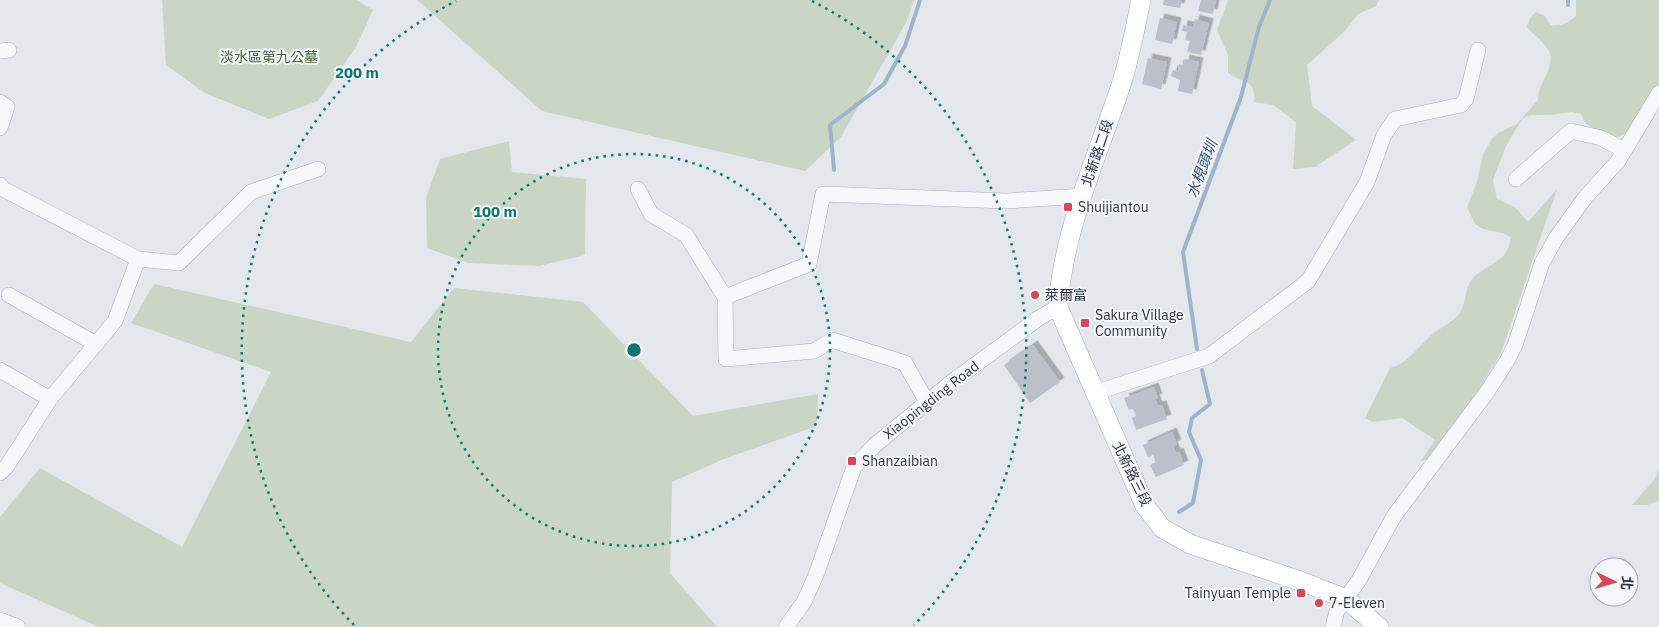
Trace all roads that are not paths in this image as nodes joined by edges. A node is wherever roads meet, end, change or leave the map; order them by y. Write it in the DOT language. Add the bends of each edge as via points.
graph roads {
  1 [pos="1141,0"];
  2 [pos="1478,50"];
  3 [pos="1659,93"];
  4 [pos="0,102"];
  5 [pos="0,128"];
  6 [pos="1624,150"];
  7 [pos="318,169"];
  8 [pos="1516,179"];
  9 [pos="1,189"];
  10 [pos="638,189"];
  11 [pos="1083,196"];
  12 [pos="138,259"];
  13 [pos="9,295"];
  14 [pos="725,297"];
  15 [pos="1058,307"];
  16 [pos="96,344"];
  17 [pos="0,370"];
  18 [pos="1094,393"];
  19 [pos="50,399"];
  20 [pos="927,402"];
  21 [pos="6,453"];
  22 [pos="0,473"];
  23 [pos="1346,599"];
  24 [pos="0,620"];
  25 [pos="18,627"];
  26 [pos="786,627"];
  27 [pos="1333,627"];
  28 [pos="1379,627"];
  1 -- 11 [label="main road, 北新路二段" via="1122,83"];
  2 -- 18 [label="street" via="1466,99 1461,105 1395,119 1384,135 1367,182 1308,281 1209,356"];
  3 -- 6 [label="street"];
  4 -- 5 [label="street" via="7,107"];
  6 -- 8 [label="street" via="1601,138 1571,131"];
  6 -- 23 [label="street" via="1556,238 1542,263 1507,361 1394,516"];
  7 -- 12 [label="street" via="251,192 179,263"];
  9 -- 12 [label="street"];
  10 -- 14 [label="street" via="651,214 686,235"];
  11 -- 14 [label="street" via="1006,201 823,194 809,264"];
  11 -- 15 [label="main road, 北新路二段" via="1060,272"];
  12 -- 16 [label="street" via="115,321"];
  13 -- 16 [label="street"];
  14 -- 20 [label="street" via="726,359 814,351 832,340 905,363"];
  15 -- 18 [label="main road, 北新路三段"];
  15 -- 20 [label="street, Xiaopingding Road" via="1038,318"];
  16 -- 19 [label="street"];
  17 -- 19 [label="street"];
  18 -- 23 [label="main road, 北新路三段" via="1145,506 1162,528 1190,544"];
  19 -- 21 [label="street"];
  20 -- 26 [label="street, Xiaopingding Road" via="854,467 816,575 804,602"];
  21 -- 22 [label="street"];
  23 -- 27 [label="street" via="1337,611"];
  23 -- 28 [label="main road, 北新路三段"];
  24 -- 25 [label="street"];
}
